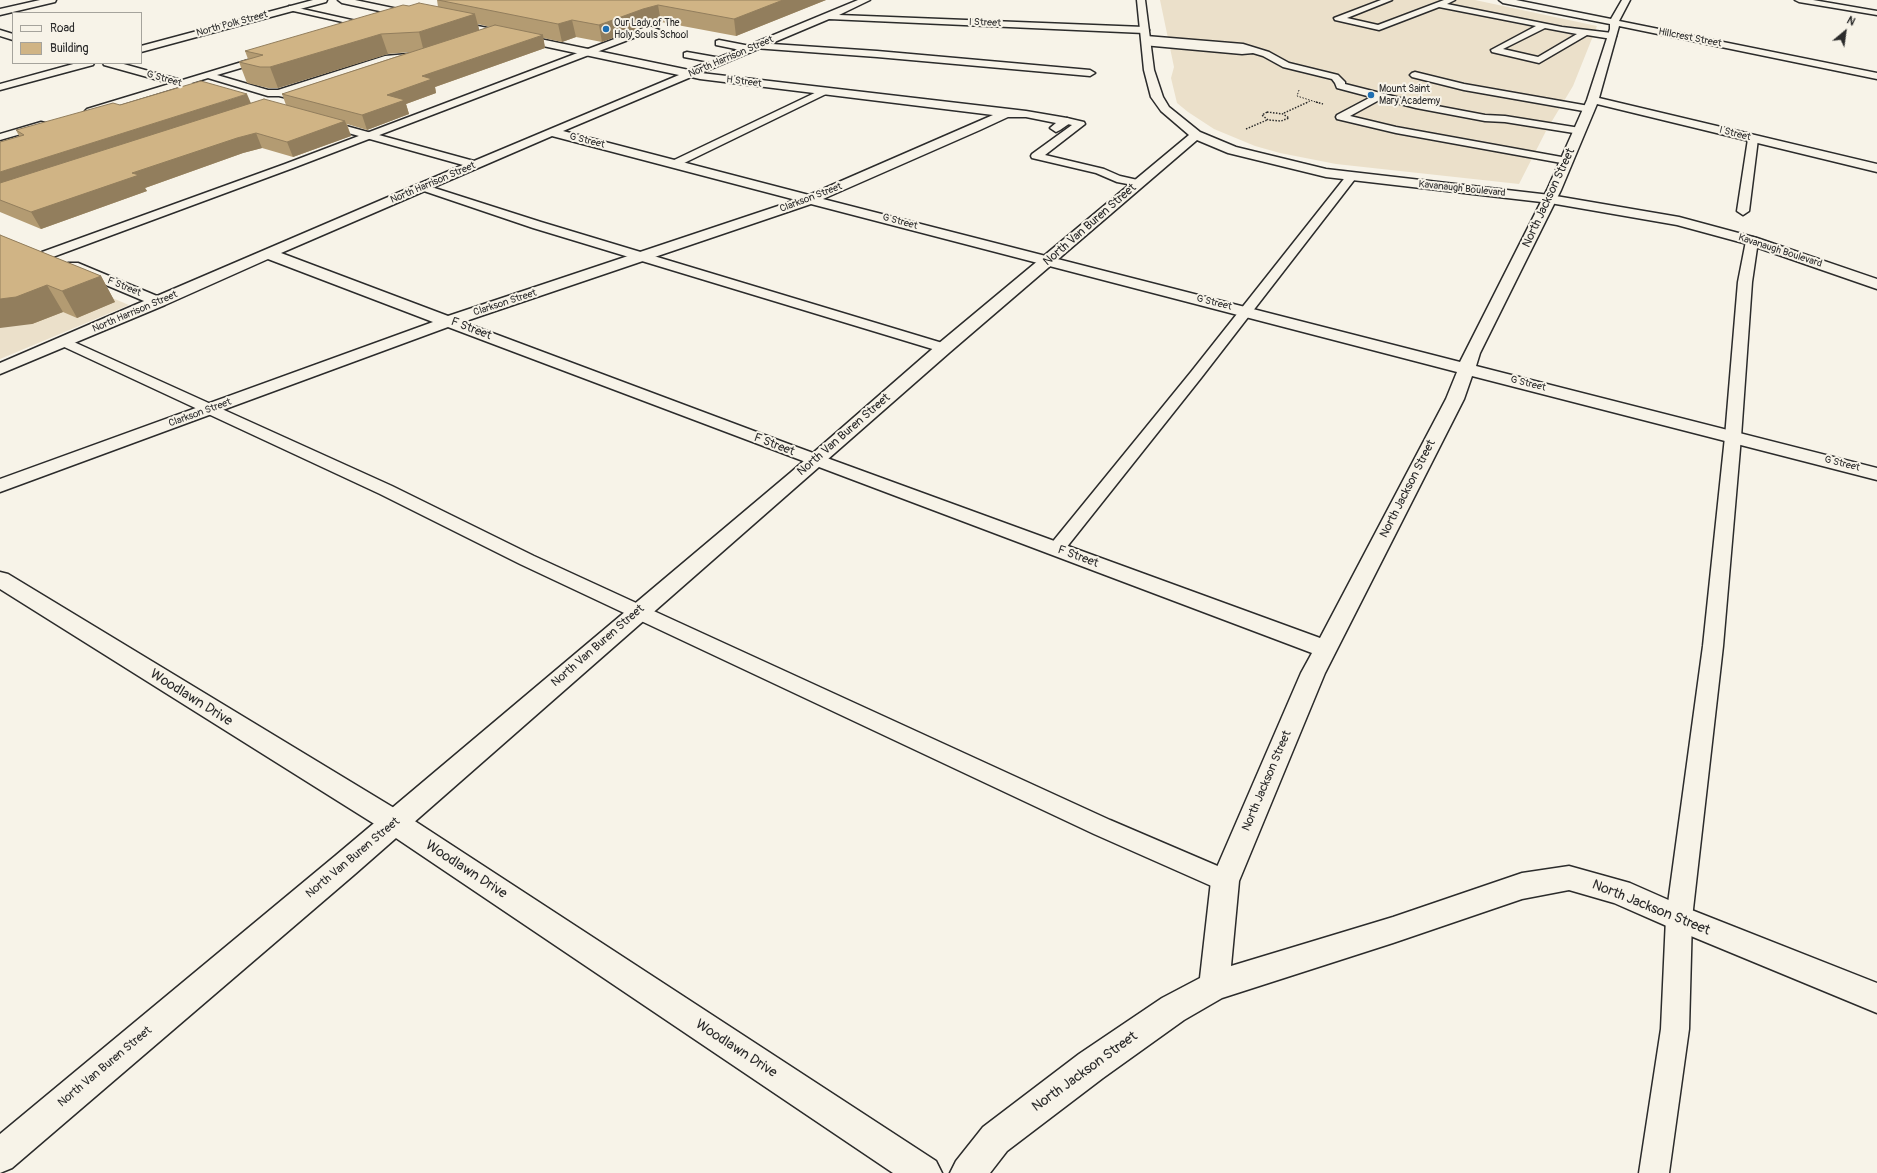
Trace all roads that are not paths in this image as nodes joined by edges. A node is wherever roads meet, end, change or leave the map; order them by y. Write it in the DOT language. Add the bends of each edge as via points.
graph roads {
  1 [pos="52,0"];
  2 [pos="323,0"];
  3 [pos="342,0"];
  4 [pos="866,0"];
  5 [pos="1141,0"];
  6 [pos="1385,0"];
  7 [pos="1451,0"];
  8 [pos="1503,0"];
  9 [pos="1626,0"];
  10 [pos="1799,0"];
  11 [pos="1439,4"];
  12 [pos="292,8"];
  13 [pos="0,12"];
  14 [pos="1877,13"];
  15 [pos="413,15"];
  16 [pos="825,17"];
  17 [pos="393,21"];
  18 [pos="1614,22"];
  19 [pos="1545,25"];
  20 [pos="660,32"];
  21 [pos="1586,32"];
  22 [pos="0,33"];
  23 [pos="351,33"];
  24 [pos="497,33"];
  25 [pos="1612,36"];
  26 [pos="12,37"];
  27 [pos="1145,37"];
  28 [pos="477,40"];
  29 [pos="719,43"];
  30 [pos="753,47"];
  31 [pos="142,49"];
  32 [pos="588,53"];
  33 [pos="430,55"];
  34 [pos="687,55"];
  35 [pos="275,56"];
  36 [pos="721,61"];
  37 [pos="85,64"];
  38 [pos="112,64"];
  39 [pos="1090,73"];
  40 [pos="691,74"];
  41 [pos="1415,75"];
  42 [pos="206,76"];
  43 [pos="1877,76"];
  44 [pos="180,83"];
  45 [pos="0,87"];
  46 [pos="823,92"];
  47 [pos="279,93"];
  48 [pos="224,95"];
  49 [pos="1379,96"];
  50 [pos="299,98"];
  51 [pos="1591,104"];
  52 [pos="275,106"];
  53 [pos="1006,113"];
  54 [pos="80,114"];
  55 [pos="311,119"];
  56 [pos="1067,121"];
  57 [pos="51,122"];
  58 [pos="1056,128"];
  59 [pos="1580,131"];
  60 [pos="551,132"];
  61 [pos="368,135"];
  62 [pos="1196,136"];
  63 [pos="0,137"];
  64 [pos="1753,139"];
  65 [pos="1567,161"];
  66 [pos="674,164"];
  67 [pos="475,165"];
  68 [pos="1877,168"];
  69 [pos="1351,177"];
  70 [pos="1138,183"];
  71 [pos="422,187"];
  72 [pos="812,199"];
  73 [pos="1550,199"];
  74 [pos="1743,211"];
  75 [pos="1752,241"];
  76 [pos="39,252"];
  77 [pos="269,254"];
  78 [pos="643,257"];
  79 [pos="1048,261"];
  80 [pos="1877,284"];
  81 [pos="159,302"];
  82 [pos="1244,311"];
  83 [pos="450,321"];
  84 [pos="65,342"];
  85 [pos="944,348"];
  86 [pos="1465,368"];
  87 [pos="0,369"];
  88 [pos="209,409"];
  89 [pos="1733,436"];
  90 [pos="816,460"];
  91 [pos="1877,474"];
  92 [pos="0,486"];
  93 [pos="1056,549"];
  94 [pos="0,579"];
  95 [pos="638,612"];
  96 [pos="1325,649"];
  97 [pos="394,822"];
  98 [pos="1225,881"];
  99 [pos="1679,918"];
  100 [pos="1214,986"];
  101 [pos="1877,998"];
  102 [pos="0,1156"];
  103 [pos="924,1173"];
  104 [pos="968,1173"];
  105 [pos="1654,1173"];
  1 -- 13 [label="street"];
  2 -- 12 [label="street, North Polk Street"];
  3 -- 15 [label="street, H Street"];
  4 -- 16 [label="street, North Harrison Street"];
  5 -- 27 [label="street, Kavanaugh Boulevard"];
  6 -- 11 [label="lane" via="1338,18 1379,28"];
  7 -- 11 [label="lane"];
  8 -- 18 [label="street, Hillcrest Street"];
  9 -- 18 [label="street, North Jackson Street"];
  10 -- 14 [label="lane"];
  11 -- 19 [label="lane"];
  12 -- 23 [label="lane" via="377,26"];
  12 -- 31 [label="street, North Polk Street"];
  15 -- 17 [label="lane"];
  15 -- 24 [label="street, H Street"];
  16 -- 27 [label="street, I Street"];
  16 -- 30 [label="street, North Harrison Street"];
  18 -- 25 [label="street, North Jackson Street"];
  18 -- 43 [label="street, Hillcrest Street"];
  19 -- 21 [label="lane"];
  19 -- 21 [label="lane" via="1496,50 1538,60"];
  20 -- 32 [label="lane" via="649,29"];
  21 -- 25 [label="lane"];
  22 -- 26 [label="street"];
  24 -- 28 [label="street"];
  24 -- 32 [label="street, H Street"];
  25 -- 51 [label="street, North Jackson Street"];
  27 -- 49 [label="lane" via="1242,51 1253,50 1286,65 1335,77 1340,86"];
  27 -- 62 [label="street, Kavanaugh Boulevard" via="1149,70 1157,97 1165,109"];
  29 -- 30 [label="lane"];
  30 -- 36 [label="street, North Harrison Street"];
  30 -- 39 [label="lane" via="877,54"];
  32 -- 40 [label="street, H Street"];
  32 -- 61 [label="lane"];
  33 -- 47 [label="lane" via="388,58"];
  33 -- 50 [label="street"];
  34 -- 36 [label="lane"];
  35 -- 42 [label="lane"];
  36 -- 40 [label="street, North Harrison Street"];
  37 -- 45 [label="street"];
  38 -- 44 [label="street, G Street"];
  40 -- 46 [label="street, H Street"];
  40 -- 60 [label="street, North Harrison Street"];
  41 -- 51 [label="lane" via="1464,87"];
  42 -- 44 [label="lane"];
  42 -- 47 [label="lane" via="268,93"];
  44 -- 48 [label="street, G Street"];
  44 -- 54 [label="lane"];
  46 -- 53 [label="street, H Street"];
  46 -- 66 [label="lane"];
  47 -- 50 [label="lane"];
  49 -- 59 [label="lane" via="1440,110"];
  49 -- 65 [label="lane" via="1341,117 1396,130"];
  50 -- 52 [label="street"];
  51 -- 59 [label="street, North Jackson Street"];
  51 -- 64 [label="street, I Street"];
  53 -- 56 [label="street, H Street"];
  53 -- 72 [label="street, Clarkson Street"];
  55 -- 61 [label="street"];
  56 -- 58 [label="street"];
  56 -- 70 [label="lane" via="1080,124 1036,156"];
  57 -- 63 [label="lane"];
  59 -- 65 [label="street, North Jackson Street"];
  60 -- 66 [label="street, G Street"];
  60 -- 67 [label="street, North Harrison Street"];
  61 -- 67 [label="street"];
  61 -- 76 [label="lane" via="288,166"];
  62 -- 69 [label="street, Kavanaugh Boulevard" via="1232,150"];
  62 -- 70 [label="street, North Van Buren Street"];
  64 -- 68 [label="street, I Street"];
  64 -- 74 [label="lane"];
  65 -- 73 [label="street, North Jackson Street"];
  66 -- 72 [label="street, G Street"];
  67 -- 71 [label="street, North Harrison Street"];
  69 -- 73 [label="street, Kavanaugh Boulevard"];
  69 -- 82 [label="lane"];
  70 -- 79 [label="street, North Van Buren Street"];
  71 -- 77 [label="street, North Harrison Street"];
  71 -- 78 [label="lane"];
  72 -- 78 [label="street, Clarkson Street"];
  72 -- 79 [label="street, G Street"];
  73 -- 75 [label="street, Kavanaugh Boulevard" via="1671,220"];
  73 -- 86 [label="street, North Jackson Street"];
  75 -- 80 [label="street, Kavanaugh Boulevard"];
  75 -- 89 [label="lane" via="1745,282"];
  76 -- 81 [label="street, F Street"];
  77 -- 81 [label="street, North Harrison Street"];
  77 -- 83 [label="street, F Street"];
  78 -- 83 [label="street, Clarkson Street"];
  78 -- 85 [label="lane"];
  79 -- 82 [label="street, G Street"];
  79 -- 85 [label="street, North Van Buren Street"];
  81 -- 84 [label="street, North Harrison Street"];
  82 -- 86 [label="street, G Street"];
  82 -- 93 [label="lane" via="1196,375"];
  83 -- 88 [label="street, Clarkson Street"];
  83 -- 90 [label="street, F Street"];
  84 -- 87 [label="street, North Harrison Street"];
  84 -- 88 [label="lane"];
  85 -- 90 [label="street, North Van Buren Street"];
  86 -- 89 [label="street, G Street"];
  86 -- 96 [label="street, North Jackson Street" via="1455,399"];
  88 -- 92 [label="street, Clarkson Street"];
  88 -- 95 [label="lane" via="386,490"];
  89 -- 91 [label="street, G Street"];
  89 -- 99 [label="lane" via="1713,646"];
  90 -- 93 [label="street, F Street"];
  90 -- 95 [label="street, North Van Buren Street"];
  93 -- 96 [label="street, F Street"];
  94 -- 97 [label="street, Woodlawn Drive"];
  95 -- 97 [label="street, North Van Buren Street"];
  95 -- 98 [label="lane" via="1102,827"];
  96 -- 98 [label="street, North Jackson Street" via="1312,673"];
  97 -- 102 [label="street, North Van Buren Street"];
  97 -- 103 [label="street, Woodlawn Drive"];
  98 -- 100 [label="street, North Jackson Street"];
  99 -- 100 [label="street, North Jackson Street" via="1620,892 1569,878 1522,886 1393,930"];
  99 -- 101 [label="street, North Jackson Street"];
  99 -- 105 [label="lane" via="1675,1030"];
  100 -- 104 [label="street, North Jackson Street" via="1173,1009 1061,1088 995,1139"];
}
